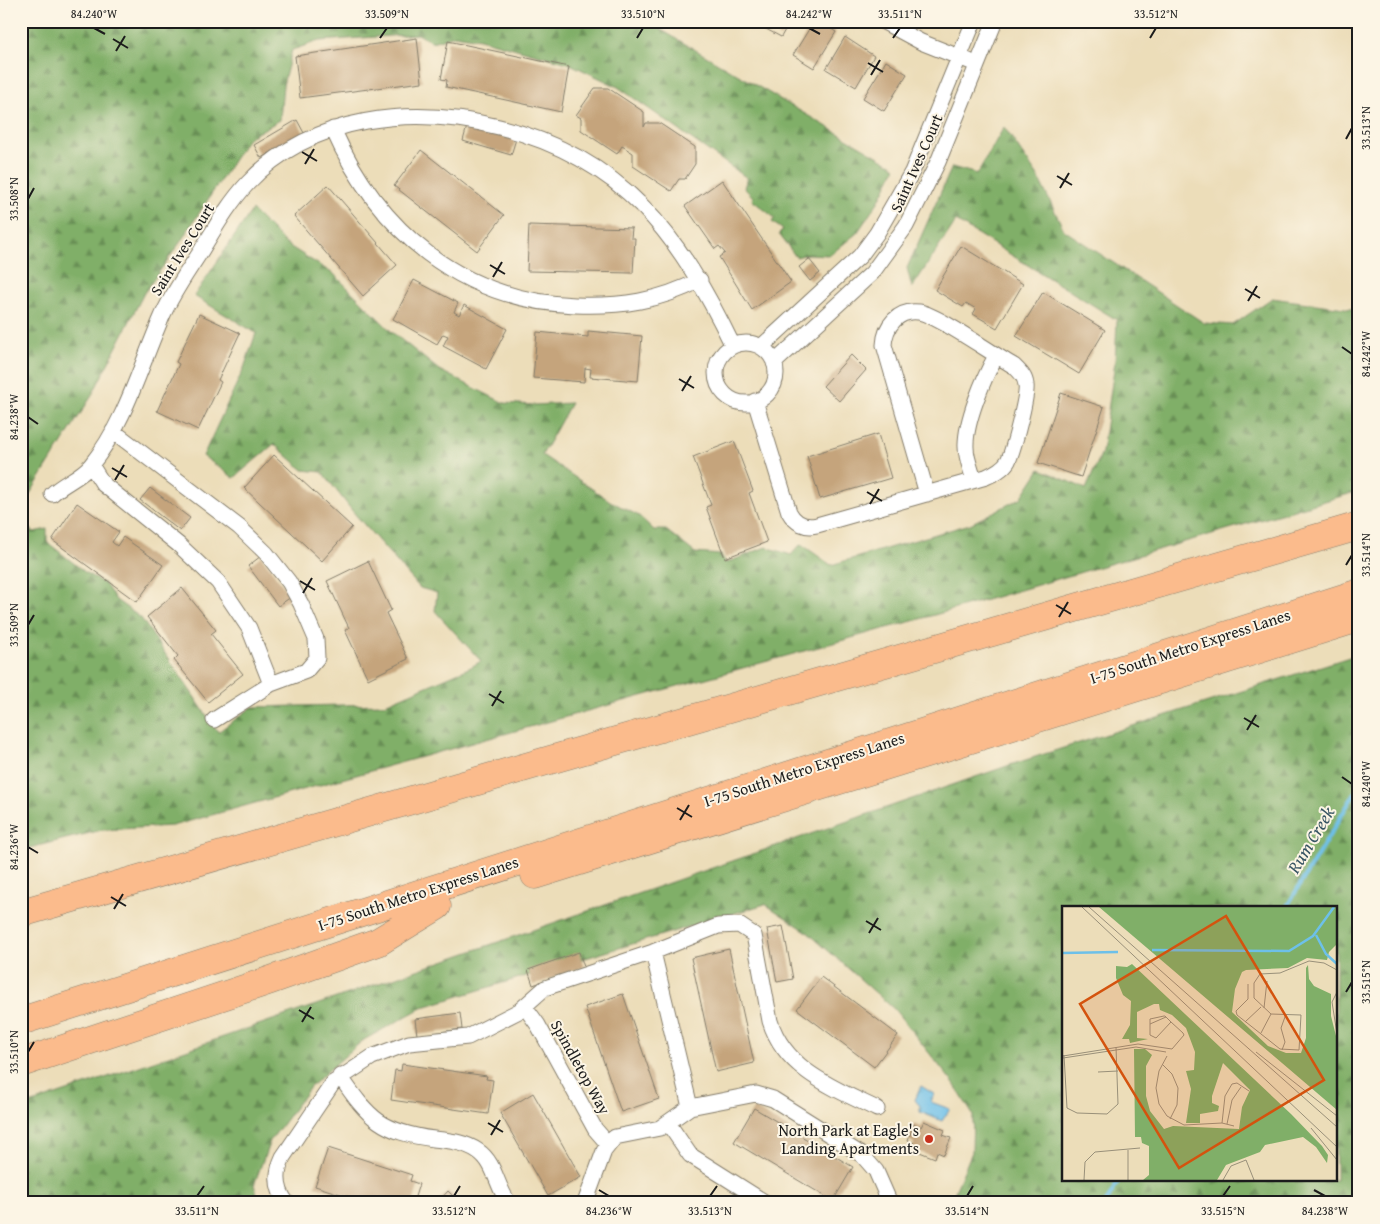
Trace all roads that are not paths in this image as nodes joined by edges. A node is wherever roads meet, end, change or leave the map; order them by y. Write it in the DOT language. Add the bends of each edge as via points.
graph roads {
  1 [pos="882,21"];
  2 [pos="974,21"];
  3 [pos="994,21"];
  4 [pos="959,58"];
  5 [pos="977,64"];
  6 [pos="333,129"];
  7 [pos="897,200"];
  8 [pos="915,210"];
  9 [pos="700,280"];
  10 [pos="824,289"];
  11 [pos="837,306"];
  12 [pos="733,346"];
  13 [pos="761,347"];
  14 [pos="996,356"];
  15 [pos="774,362"];
  16 [pos="755,401"];
  17 [pos="113,431"];
  18 [pos="91,465"];
  19 [pos="974,480"];
  20 [pos="52,494"];
  21 [pos="927,494"];
  22 [pos="1359,526"];
  23 [pos="1359,593"];
  24 [pos="1359,618"];
  25 [pos="271,684"];
  26 [pos="214,720"];
  27 [pos="437,906"];
  28 [pos="21,913"];
  29 [pos="653,952"];
  30 [pos="525,1007"];
  31 [pos="21,1021"];
  32 [pos="21,1038"];
  33 [pos="21,1063"];
  34 [pos="340,1076"];
  35 [pos="690,1107"];
  36 [pos="877,1109"];
  37 [pos="668,1123"];
  38 [pos="608,1144"];
  39 [pos="287,1203"];
  40 [pos="509,1203"];
  41 [pos="585,1203"];
  42 [pos="766,1203"];
  43 [pos="890,1203"];
  1 -- 4 [label="street"];
  2 -- 4 [label="street, Saint Ives Court"];
  3 -- 5 [label="street, Saint Ives Court"];
  4 -- 5 [label="street"];
  4 -- 7 [label="street, Saint Ives Court" via="916,163"];
  5 -- 8 [label="street, Saint Ives Court"];
  6 -- 9 [label="street, Saint Ives Court" via="370,120 453,117 544,140 579,157 614,180 671,238"];
  6 -- 9 [label="street" via="358,179 394,225 437,261 495,290 535,302 603,306 644,302"];
  6 -- 17 [label="street, Saint Ives Court" via="302,142 271,162 247,183 226,210 164,310"];
  7 -- 8 [label="street"];
  7 -- 10 [label="street, Saint Ives Court" via="868,246"];
  8 -- 11 [label="street, Saint Ives Court" via="872,273"];
  9 -- 12 [label="street, Saint Ives Court"];
  10 -- 11 [label="street"];
  10 -- 13 [label="street, Saint Ives Court"];
  11 -- 15 [label="street, Saint Ives Court"];
  12 -- 13 [label="street" via="747,343"];
  12 -- 16 [label="street" via="718,363 716,374 719,384 734,400 744,403"];
  13 -- 15 [label="street"];
  14 -- 19 [label="street" via="982,380 966,441 966,455"];
  14 -- 19 [label="street" via="1022,374 1027,394 1008,461 997,472"];
  14 -- 21 [label="street" via="923,313 899,316 886,330 886,352"];
  15 -- 16 [label="street" via="776,374 773,385 766,395"];
  16 -- 21 [label="street" via="789,512 799,523 817,525"];
  17 -- 18 [label="street, Saint Ives Court"];
  17 -- 25 [label="street" via="239,527 266,553 292,588 312,628 318,654 306,671"];
  18 -- 20 [label="street, Saint Ives Court"];
  18 -- 25 [label="street" via="103,484 185,550 218,582 249,628"];
  19 -- 21 [label="street"];
  22 -- 28 [label="highway"];
  23 -- 31 [label="highway, I-75 South Metro Express Lanes"];
  24 -- 27 [label="highway"];
  25 -- 26 [label="street"];
  27 -- 32 [label="highway"];
  27 -- 33 [label="highway" via="378,942"];
  29 -- 30 [label="street" via="545,988"];
  29 -- 35 [label="street"];
  29 -- 36 [label="street" via="718,926 740,925 750,930 757,940 770,1021 784,1051 811,1074"];
  30 -- 34 [label="street" via="468,1037 409,1043 380,1053"];
  30 -- 38 [label="street, Spindletop Way" via="595,1129"];
  34 -- 39 [label="street" via="279,1166 277,1181"];
  34 -- 40 [label="street" via="362,1107 384,1125 411,1136 464,1144 480,1152 490,1164"];
  35 -- 37 [label="street"];
  35 -- 43 [label="street" via="747,1094 765,1095 862,1155 876,1171"];
  37 -- 38 [label="street" via="653,1130 621,1134"];
  37 -- 42 [label="street" via="690,1155"];
  38 -- 41 [label="street"];
}
